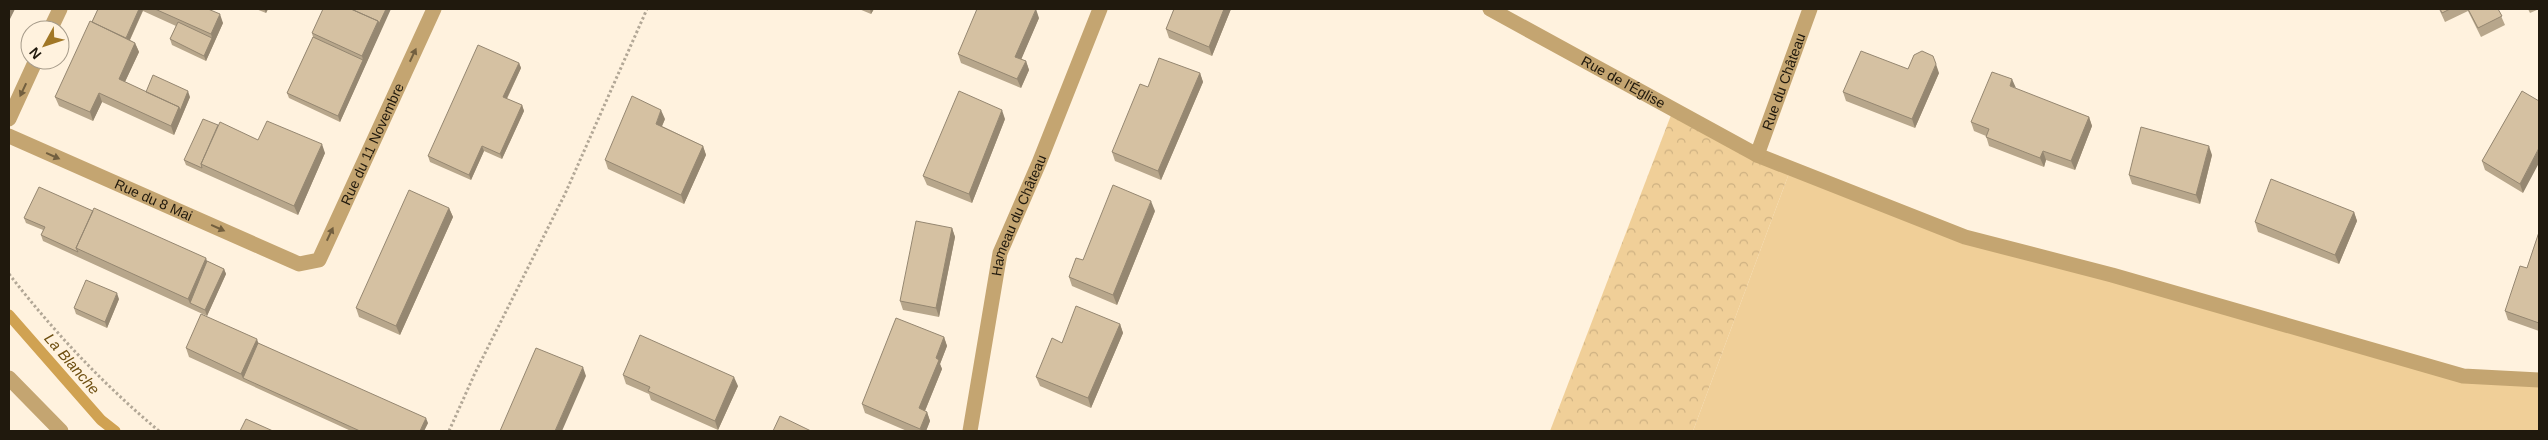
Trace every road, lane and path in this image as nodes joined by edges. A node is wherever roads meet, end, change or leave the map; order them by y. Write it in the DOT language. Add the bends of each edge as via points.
graph roads {
  1 [pos="434,9"];
  2 [pos="647,9"];
  3 [pos="1100,9"];
  4 [pos="1490,9"];
  5 [pos="1810,9"];
  6 [pos="31,70"];
  7 [pos="9,119"];
  8 [pos="9,136"];
  9 [pos="1757,155"];
  10 [pos="298,264"];
  11 [pos="9,274"];
  12 [pos="9,378"];
  13 [pos="2539,380"];
  14 [pos="61,431"];
  15 [pos="159,431"];
  16 [pos="449,431"];
  17 [pos="970,431"];
  10 -- 1 [label="street, Rue du 11 Novembre, one-way" via="319,260"];
  2 -- 16 [label="path" via="565,194"];
  3 -- 17 [label="street, Hameau du Château" via="1000,253"];
  4 -- 9 [label="street, Rue de l'Église"];
  5 -- 9 [label="street, Rue du Château"];
  6 -- 7 [label="street, one-way"];
  8 -- 10 [label="street, Rue du 8 Mai, one-way"];
  9 -- 13 [label="street, Rue de l'Église" via="1965,237 2112,275 2463,376"];
  11 -- 15 [label="path" via="85,364"];
  12 -- 14 [label="street"];
}
